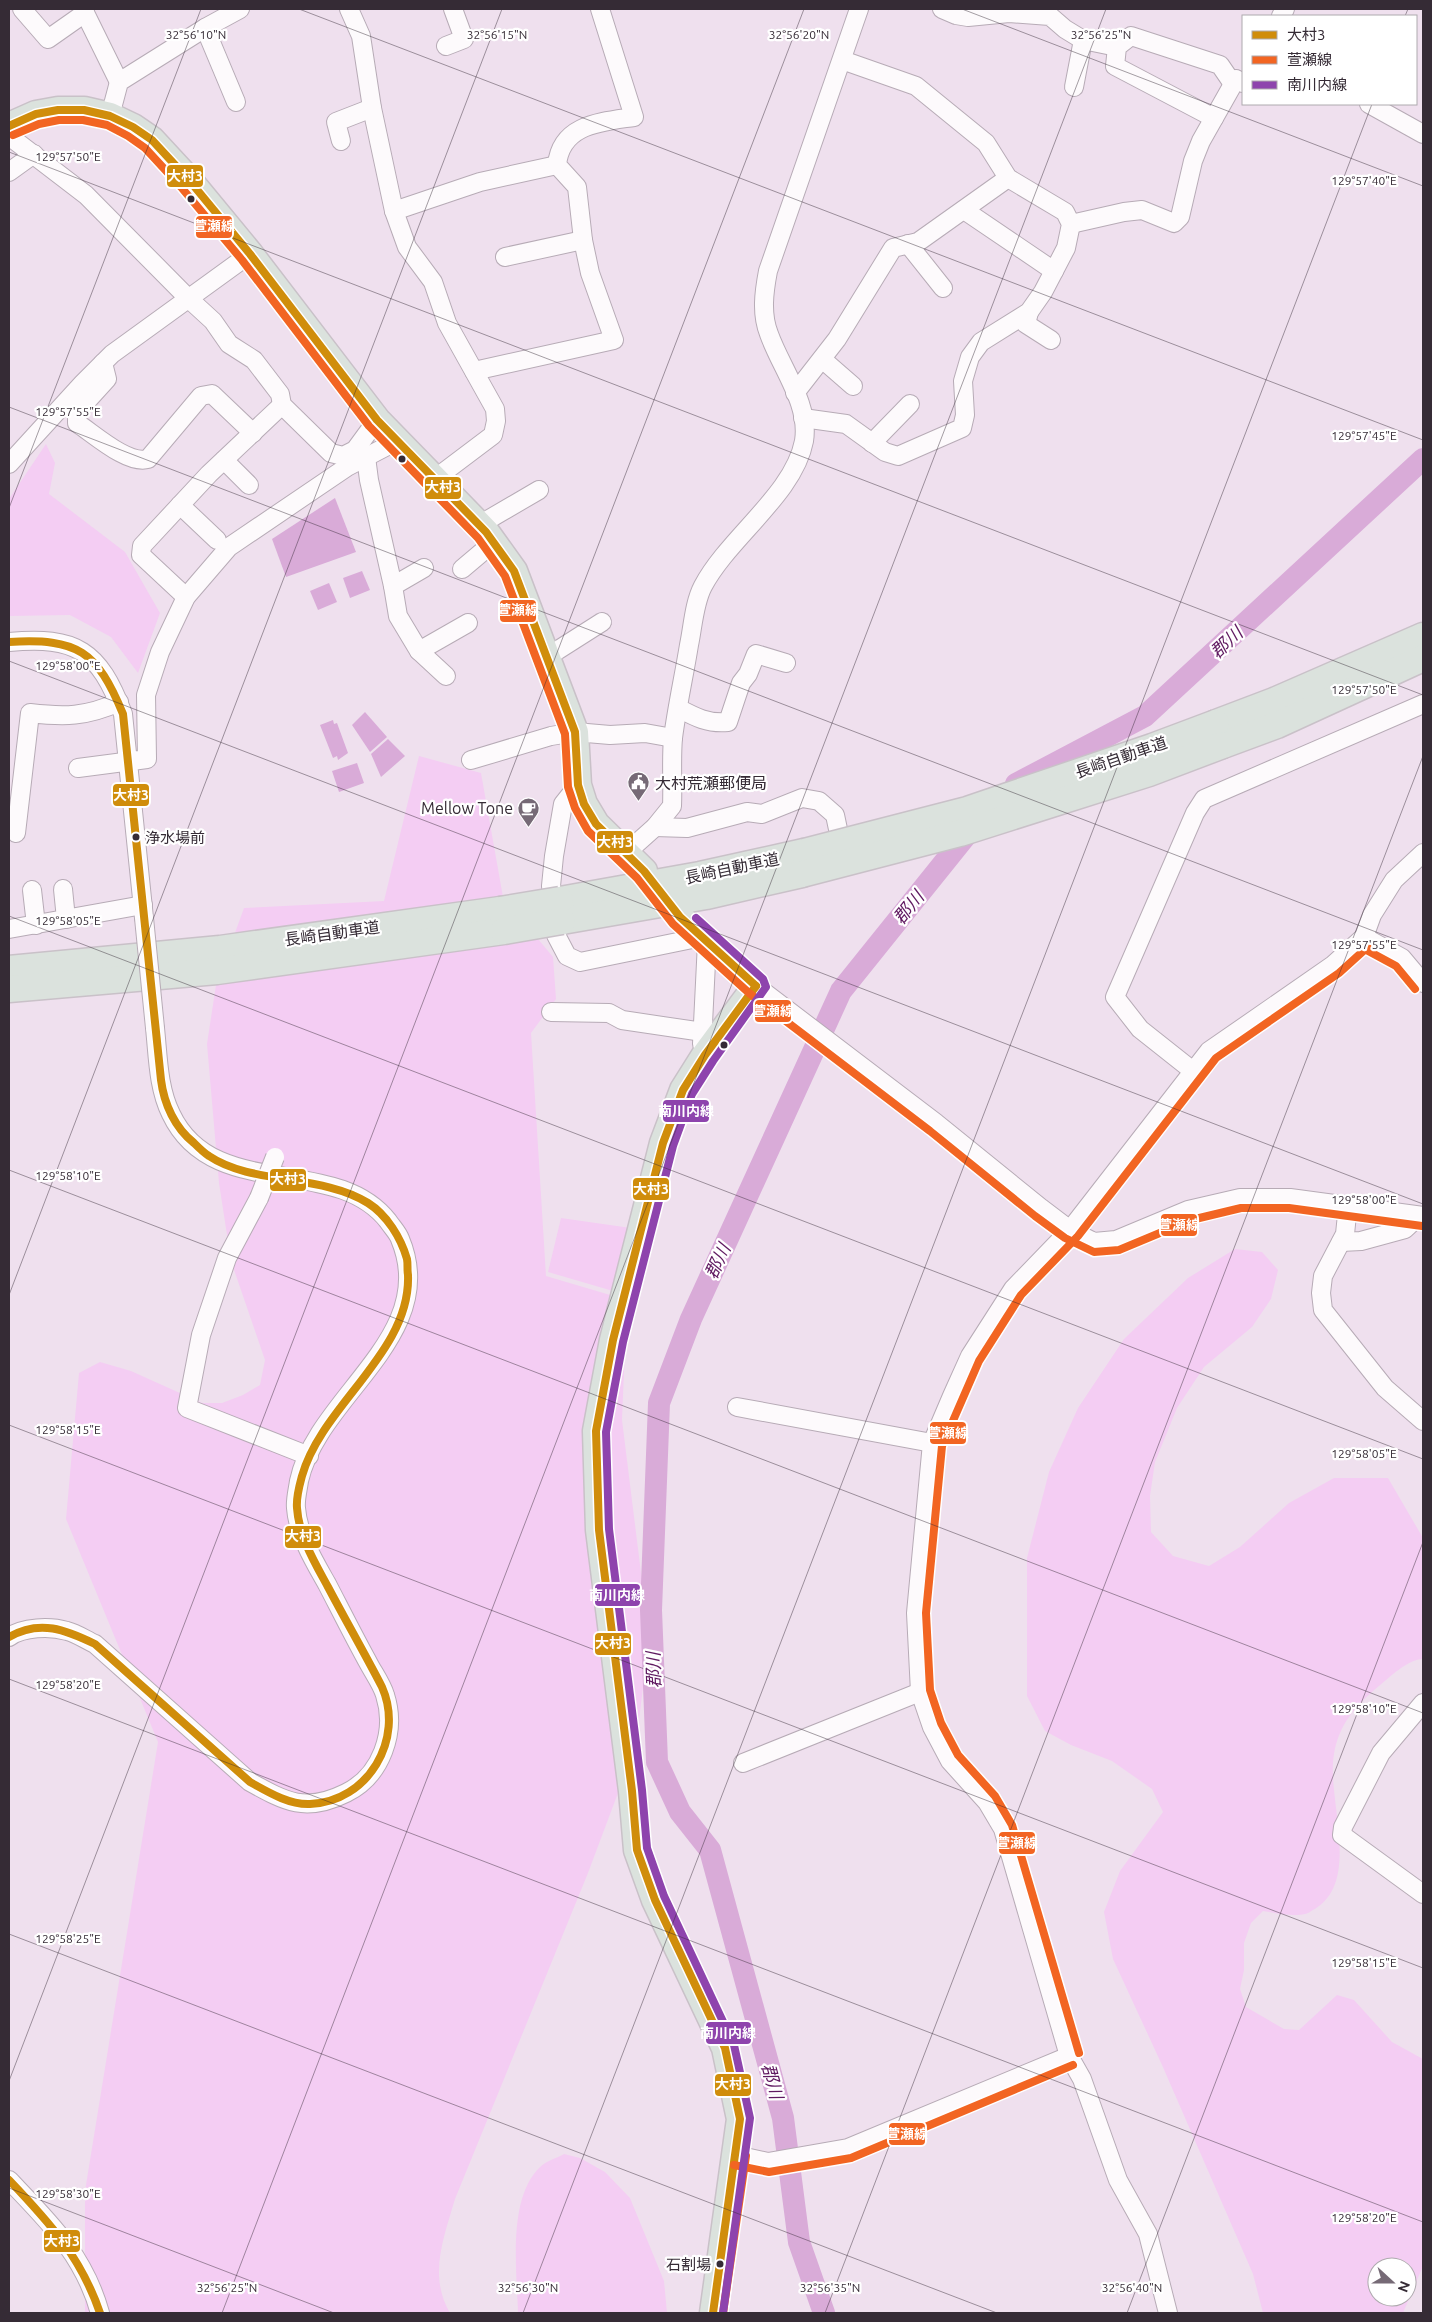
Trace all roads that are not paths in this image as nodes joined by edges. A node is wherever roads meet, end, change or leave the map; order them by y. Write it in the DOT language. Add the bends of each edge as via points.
graph roads {
  1 [pos="22,9"];
  2 [pos="240,9"];
  3 [pos="349,9"];
  4 [pos="453,9"];
  5 [pos="600,9"];
  6 [pos="859,9"];
  7 [pos="942,9"];
  8 [pos="84,11"];
  9 [pos="205,28"];
  10 [pos="1083,40"];
  11 [pos="446,46"];
  12 [pos="1117,48"];
  13 [pos="842,60"];
  14 [pos="119,82"];
  15 [pos="1238,83"];
  16 [pos="1074,87"];
  17 [pos="236,102"];
  18 [pos="1371,105"];
  19 [pos="372,108"];
  20 [pos="110,116"];
  21 [pos="1214,118"];
  22 [pos="9,126"];
  23 [pos="1423,134"];
  24 [pos="9,136"];
  25 [pos="341,141"];
  26 [pos="34,154"];
  27 [pos="557,165"];
  28 [pos="9,172"];
  29 [pos="1008,178"];
  30 [pos="964,210"];
  31 [pos="394,212"];
  32 [pos="1071,224"];
  33 [pos="583,240"];
  34 [pos="908,244"];
  35 [pos="250,254"];
  36 [pos="505,257"];
  37 [pos="1054,271"];
  38 [pos="943,288"];
  39 [pos="189,299"];
  40 [pos="1029,312"];
  41 [pos="1051,340"];
  42 [pos="822,359"];
  43 [pos="103,363"];
  44 [pos="474,371"];
  45 [pos="853,386"];
  46 [pos="795,393"];
  47 [pos="910,404"];
  48 [pos="282,405"];
  49 [pos="803,418"];
  50 [pos="377,420"];
  51 [pos="253,433"];
  52 [pos="397,441"];
  53 [pos="872,443"];
  54 [pos="366,457"];
  55 [pos="224,460"];
  56 [pos="9,464"];
  57 [pos="436,478"];
  58 [pos="249,485"];
  59 [pos="539,490"];
  60 [pos="180,505"];
  61 [pos="486,534"];
  62 [pos="217,540"];
  63 [pos="424,568"];
  64 [pos="462,568"];
  65 [pos="393,586"];
  66 [pos="186,596"];
  67 [pos="602,622"];
  68 [pos="468,623"];
  69 [pos="1423,636"];
  70 [pos="9,642"];
  71 [pos="419,651"];
  72 [pos="547,657"];
  73 [pos="1423,658"];
  74 [pos="786,663"];
  75 [pos="446,676"];
  76 [pos="119,702"];
  77 [pos="1423,704"];
  78 [pos="678,708"];
  79 [pos="576,732"];
  80 [pos="1220,734"];
  81 [pos="673,738"];
  82 [pos="471,760"];
  83 [pos="129,762"];
  84 [pos="78,768"];
  85 [pos="578,785"];
  86 [pos="656,827"];
  87 [pos="16,833"];
  88 [pos="626,853"];
  89 [pos="1423,853"];
  90 [pos="644,871"];
  91 [pos="1384,874"];
  92 [pos="846,876"];
  93 [pos="63,889"];
  94 [pos="32,890"];
  95 [pos="1376,909"];
  96 [pos="144,911"];
  97 [pos="680,917"];
  98 [pos="66,919"];
  99 [pos="502,920"];
  100 [pos="36,925"];
  101 [pos="9,929"];
  102 [pos="1364,937"];
  103 [pos="705,940"];
  104 [pos="9,969"];
  105 [pos="1423,984"];
  106 [pos="756,986"];
  107 [pos="9,989"];
  108 [pos="551,1012"];
  109 [pos="703,1032"];
  110 [pos="701,1061"];
  111 [pos="1193,1071"];
  112 [pos="275,1157"];
  113 [pos="1348,1206"];
  114 [pos="1421,1216"];
  115 [pos="1070,1230"];
  116 [pos="1341,1242"];
  117 [pos="737,1407"];
  118 [pos="1423,1421"];
  119 [pos="932,1444"];
  120 [pos="309,1456"];
  121 [pos="9,1637"];
  122 [pos="920,1692"];
  123 [pos="1423,1703"];
  124 [pos="743,1763"];
  125 [pos="1423,1894"];
  126 [pos="1069,2056"];
  127 [pos="736,2154"];
  128 [pos="9,2180"];
  129 [pos="100,2313"];
  130 [pos="713,2313"];
  131 [pos="1168,2313"];
  1 -- 8 [label="street" via="48,39"];
  2 -- 9 [label="street"];
  3 -- 19 [label="street" via="361,36"];
  4 -- 11 [label="street" via="464,39"];
  5 -- 27 [label="street" via="634,117 598,122 579,130 558,152"];
  6 -- 13 [label="street"];
  7 -- 10 [label="street" via="956,16 968,17 1009,13 1050,16"];
  8 -- 14 [label="street"];
  9 -- 14 [label="street"];
  9 -- 17 [label="street"];
  10 -- 12 [label="street"];
  10 -- 16 [label="street"];
  12 -- 15 [label="street" via="1131,36 1220,65"];
  12 -- 21 [label="street" via="1115,66"];
  13 -- 29 [label="street" via="916,86 986,143"];
  13 -- 46 [label="street" via="768,271 765,290 768,334"];
  14 -- 20 [label="street"];
  15 -- 21 [label="street"];
  18 -- 23 [label="street"];
  19 -- 25 [label="street" via="336,122"];
  19 -- 31 [label="street"];
  20 -- 22 [label="highway" via="84,110 58,110 36,114"];
  20 -- 35 [label="highway" via="133,126 152,140"];
  21 -- 32 [label="street" via="1193,161 1180,217 1174,223 1142,210"];
  24 -- 26 [label="street"];
  26 -- 28 [label="street"];
  26 -- 39 [label="street" via="86,194"];
  27 -- 31 [label="street" via="480,182"];
  27 -- 33 [label="street" via="576,186"];
  29 -- 30 [label="street"];
  29 -- 32 [label="street" via="1065,212"];
  30 -- 34 [label="street" via="918,242"];
  30 -- 37 [label="street"];
  31 -- 44 [label="street" via="407,247 433,282 447,323"];
  32 -- 37 [label="street" via="1066,248"];
  33 -- 36 [label="street"];
  33 -- 44 [label="street" via="590,273 614,340"];
  34 -- 38 [label="street"];
  34 -- 42 [label="street" via="893,248"];
  35 -- 39 [label="street"];
  35 -- 50 [label="highway"];
  37 -- 40 [label="street"];
  39 -- 43 [label="street" via="139,333"];
  39 -- 48 [label="street" via="213,321 229,344 254,360 280,394"];
  40 -- 41 [label="street" via="1026,324"];
  40 -- 53 [label="street" via="980,342 970,357 963,381 965,416 962,428 898,456"];
  42 -- 45 [label="street"];
  42 -- 46 [label="street"];
  43 -- 51 [label="street" via="107,379 77,412 77,423 125,456 141,461 148,459 201,396 212,394"];
  43 -- 56 [label="street"];
  44 -- 57 [label="street" via="495,409 493,435"];
  46 -- 49 [label="street"];
  47 -- 53 [label="street"];
  48 -- 50 [label="street" via="331,453 343,456 355,450"];
  48 -- 51 [label="street"];
  49 -- 53 [label="street" via="846,424"];
  49 -- 78 [label="street" via="804,440 796,466 723,554 702,587"];
  50 -- 52 [label="highway"];
  51 -- 55 [label="street"];
  52 -- 54 [label="street"];
  52 -- 57 [label="highway"];
  54 -- 65 [label="street"];
  54 -- 66 [label="street" via="346,467 229,547"];
  55 -- 58 [label="street"];
  55 -- 60 [label="street"];
  57 -- 61 [label="highway"];
  59 -- 61 [label="street"];
  60 -- 62 [label="street"];
  60 -- 66 [label="street" via="142,546 141,555"];
  61 -- 64 [label="street"];
  61 -- 72 [label="highway" via="514,571"];
  63 -- 65 [label="street"];
  65 -- 71 [label="street" via="398,616"];
  66 -- 83 [label="street" via="160,652 146,695 147,759"];
  67 -- 72 [label="street"];
  68 -- 71 [label="street"];
  69 -- 80 [label="highway, 長崎自動車道" via="1274,701"];
  70 -- 76 [label="street" via="42,639 72,645 96,662"];
  71 -- 75 [label="street"];
  72 -- 79 [label="highway"];
  73 -- 80 [label="highway, 長崎自動車道" via="1277,725"];
  74 -- 78 [label="street" via="756,654 741,683 728,722 701,720"];
  76 -- 83 [label="street"];
  76 -- 87 [label="street" via="100,711 62,717 30,713"];
  77 -- 111 [label="street" via="1204,799 1195,813 1115,997 1140,1029"];
  78 -- 81 [label="street"];
  79 -- 81 [label="street" via="610,735 645,732"];
  79 -- 82 [label="street" via="551,736"];
  79 -- 85 [label="highway"];
  80 -- 99 [label="highway, 長崎自動車道, bridge" via="1152,747 803,863 700,875 561,911"];
  81 -- 86 [label="street" via="672,806"];
  83 -- 84 [label="street"];
  83 -- 96 [label="street"];
  85 -- 88 [label="highway" via="584,804 596,824"];
  85 -- 103 [label="street" via="563,804 551,886 556,935 567,956 580,962"];
  86 -- 88 [label="street"];
  86 -- 92 [label="street" via="686,828 747,812 762,814 802,798 819,801 835,815"];
  88 -- 90 [label="highway"];
  89 -- 95 [label="street" via="1394,880"];
  91 -- 95 [label="street" via="1370,903"];
  93 -- 98 [label="street"];
  94 -- 100 [label="street"];
  95 -- 102 [label="street"];
  96 -- 98 [label="street"];
  96 -- 120 [label="street, bridge" via="163,1092 171,1115 187,1138 207,1156 236,1168 328,1186 355,1195 381,1213 400,1237 408,1264 408,1293 400,1321 369,1369 329,1421"];
  97 -- 103 [label="highway"];
  98 -- 100 [label="street"];
  99 -- 104 [label="highway, 長崎自動車道"];
  99 -- 107 [label="highway, 長崎自動車道" via="216,971"];
  100 -- 101 [label="street"];
  102 -- 105 [label="street" via="1402,958"];
  102 -- 111 [label="street" via="1333,965 1209,1051"];
  103 -- 106 [label="highway"];
  103 -- 109 [label="street"];
  106 -- 110 [label="highway"];
  106 -- 115 [label="street"];
  108 -- 109 [label="street" via="609,1013 622,1020"];
  109 -- 110 [label="street"];
  110 -- 127 [label="highway" via="683,1090 663,1143 613,1340 596,1431 599,1530 637,1850 655,1900 725,2048 740,2119"];
  111 -- 115 [label="street"];
  112 -- 120 [label="street, bridge" via="259,1198 227,1258 204,1326 187,1408"];
  113 -- 114 [label="street"];
  113 -- 115 [label="street" via="1290,1198 1240,1198 1188,1210 1116,1240 1094,1242"];
  113 -- 116 [label="street"];
  114 -- 116 [label="street" via="1405,1229 1360,1241"];
  115 -- 119 [label="street" via="1013,1289 970,1356"];
  116 -- 118 [label="street" via="1323,1276 1323,1310 1385,1388"];
  117 -- 119 [label="street"];
  119 -- 122 [label="street" via="916,1612"];
  120 -- 121 [label="street" via="300,1479 296,1508 306,1544 385,1696 389,1724 385,1750 371,1775 352,1790 328,1802 299,1804 276,1797 250,1782 95,1644 67,1631 41,1628"];
  122 -- 124 [label="street"];
  122 -- 126 [label="street" via="932,1728 950,1761 987,1802 1003,1829"];
  123 -- 125 [label="street" via="1381,1753 1343,1827 1342,1835"];
  126 -- 127 [label="street" via="848,2148 768,2162"];
  126 -- 131 [label="street" via="1082,2079 1118,2180 1148,2234"];
  127 -- 130 [label="highway"];
  128 -- 129 [label="street" via="61,2235 81,2267"];
}
